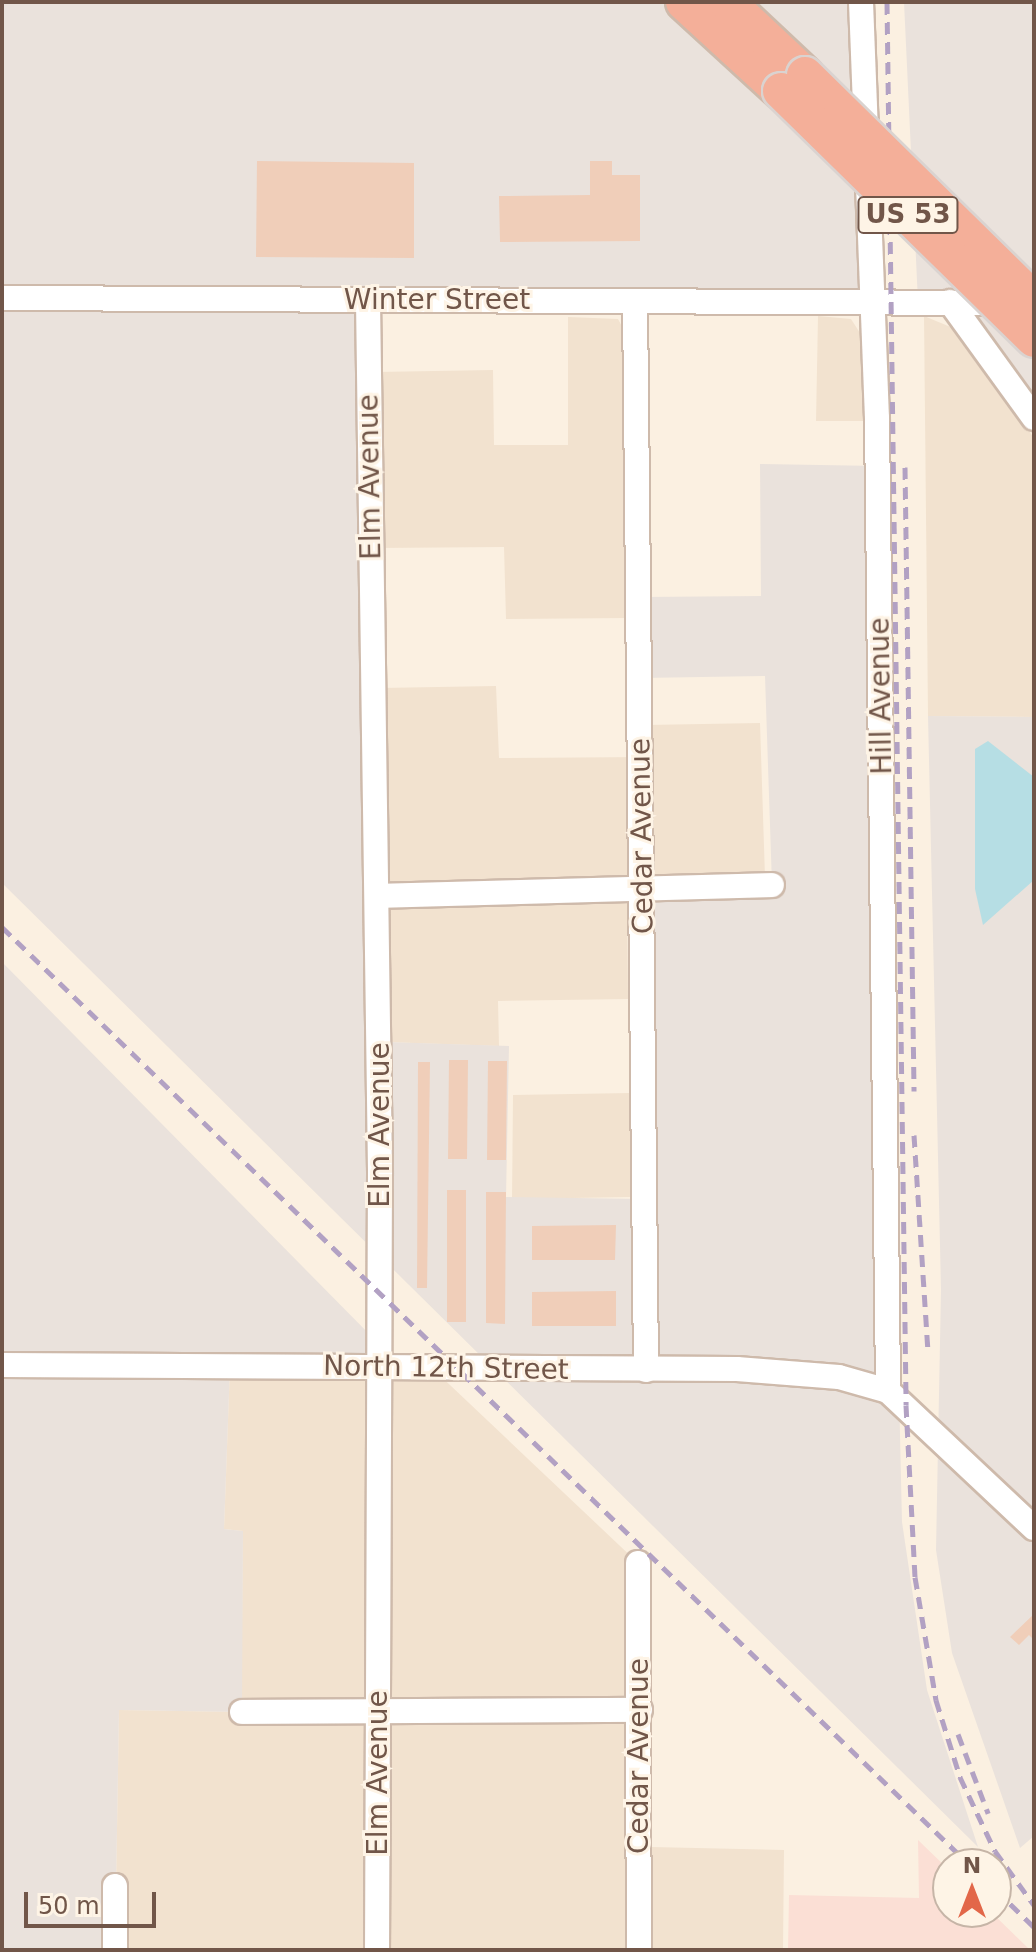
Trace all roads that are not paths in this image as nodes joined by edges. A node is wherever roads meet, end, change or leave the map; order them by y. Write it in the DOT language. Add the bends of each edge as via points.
graph roads {
  1 [pos="684,2"];
  2 [pos="727,2"];
  3 [pos="861,2"];
  4 [pos="793,83"];
  5 [pos="2,298"];
  6 [pos="368,300"];
  7 [pos="635,301"];
  8 [pos="1034,301"];
  9 [pos="872,302"];
  10 [pos="950,302"];
  11 [pos="1034,339"];
  12 [pos="1034,418"];
  13 [pos="772,885"];
  14 [pos="642,891"];
  15 [pos="378,896"];
  16 [pos="2,1365"];
  17 [pos="380,1367"];
  18 [pos="646,1370"];
  19 [pos="888,1391"];
  20 [pos="1034,1528"];
  21 [pos="638,1563"];
  22 [pos="378,1709"];
  23 [pos="640,1710"];
  24 [pos="242,1712"];
  25 [pos="115,1886"];
  26 [pos="115,1950"];
  27 [pos="377,1950"];
  28 [pos="639,1950"];
  1 -- 4 [label="highway, US 53"];
  2 -- 4 [label="highway, US 53"];
  3 -- 9 [label="street, Hill Avenue"];
  4 -- 8 [label="highway, US 53, bridge"];
  4 -- 11 [label="highway, US 53, bridge"];
  5 -- 6 [label="street, Winter Street"];
  6 -- 7 [label="street, Winter Street"];
  6 -- 15 [label="street, Elm Avenue"];
  7 -- 9 [label="street, Winter Street"];
  7 -- 14 [label="street, Cedar Avenue"];
  8 -- 10 [label="street, Winter Street"];
  9 -- 10 [label="street, Winter Street"];
  9 -- 19 [label="street, Hill Avenue"];
  10 -- 12 [label="street"];
  13 -- 14 [label="street"];
  14 -- 15 [label="street"];
  14 -- 18 [label="street, Cedar Avenue"];
  15 -- 17 [label="street, Elm Avenue"];
  16 -- 17 [label="street, North 12th Street"];
  17 -- 18 [label="street, North 12th Street"];
  17 -- 22 [label="street, Elm Avenue"];
  18 -- 19 [label="street, North 12th Street" via="810,1373"];
  19 -- 20 [label="street"];
  21 -- 23 [label="street, Cedar Avenue"];
  22 -- 23 [label="street"];
  22 -- 24 [label="street"];
  22 -- 27 [label="street, Elm Avenue"];
  23 -- 28 [label="street, Cedar Avenue"];
  25 -- 26 [label="street"];
}
